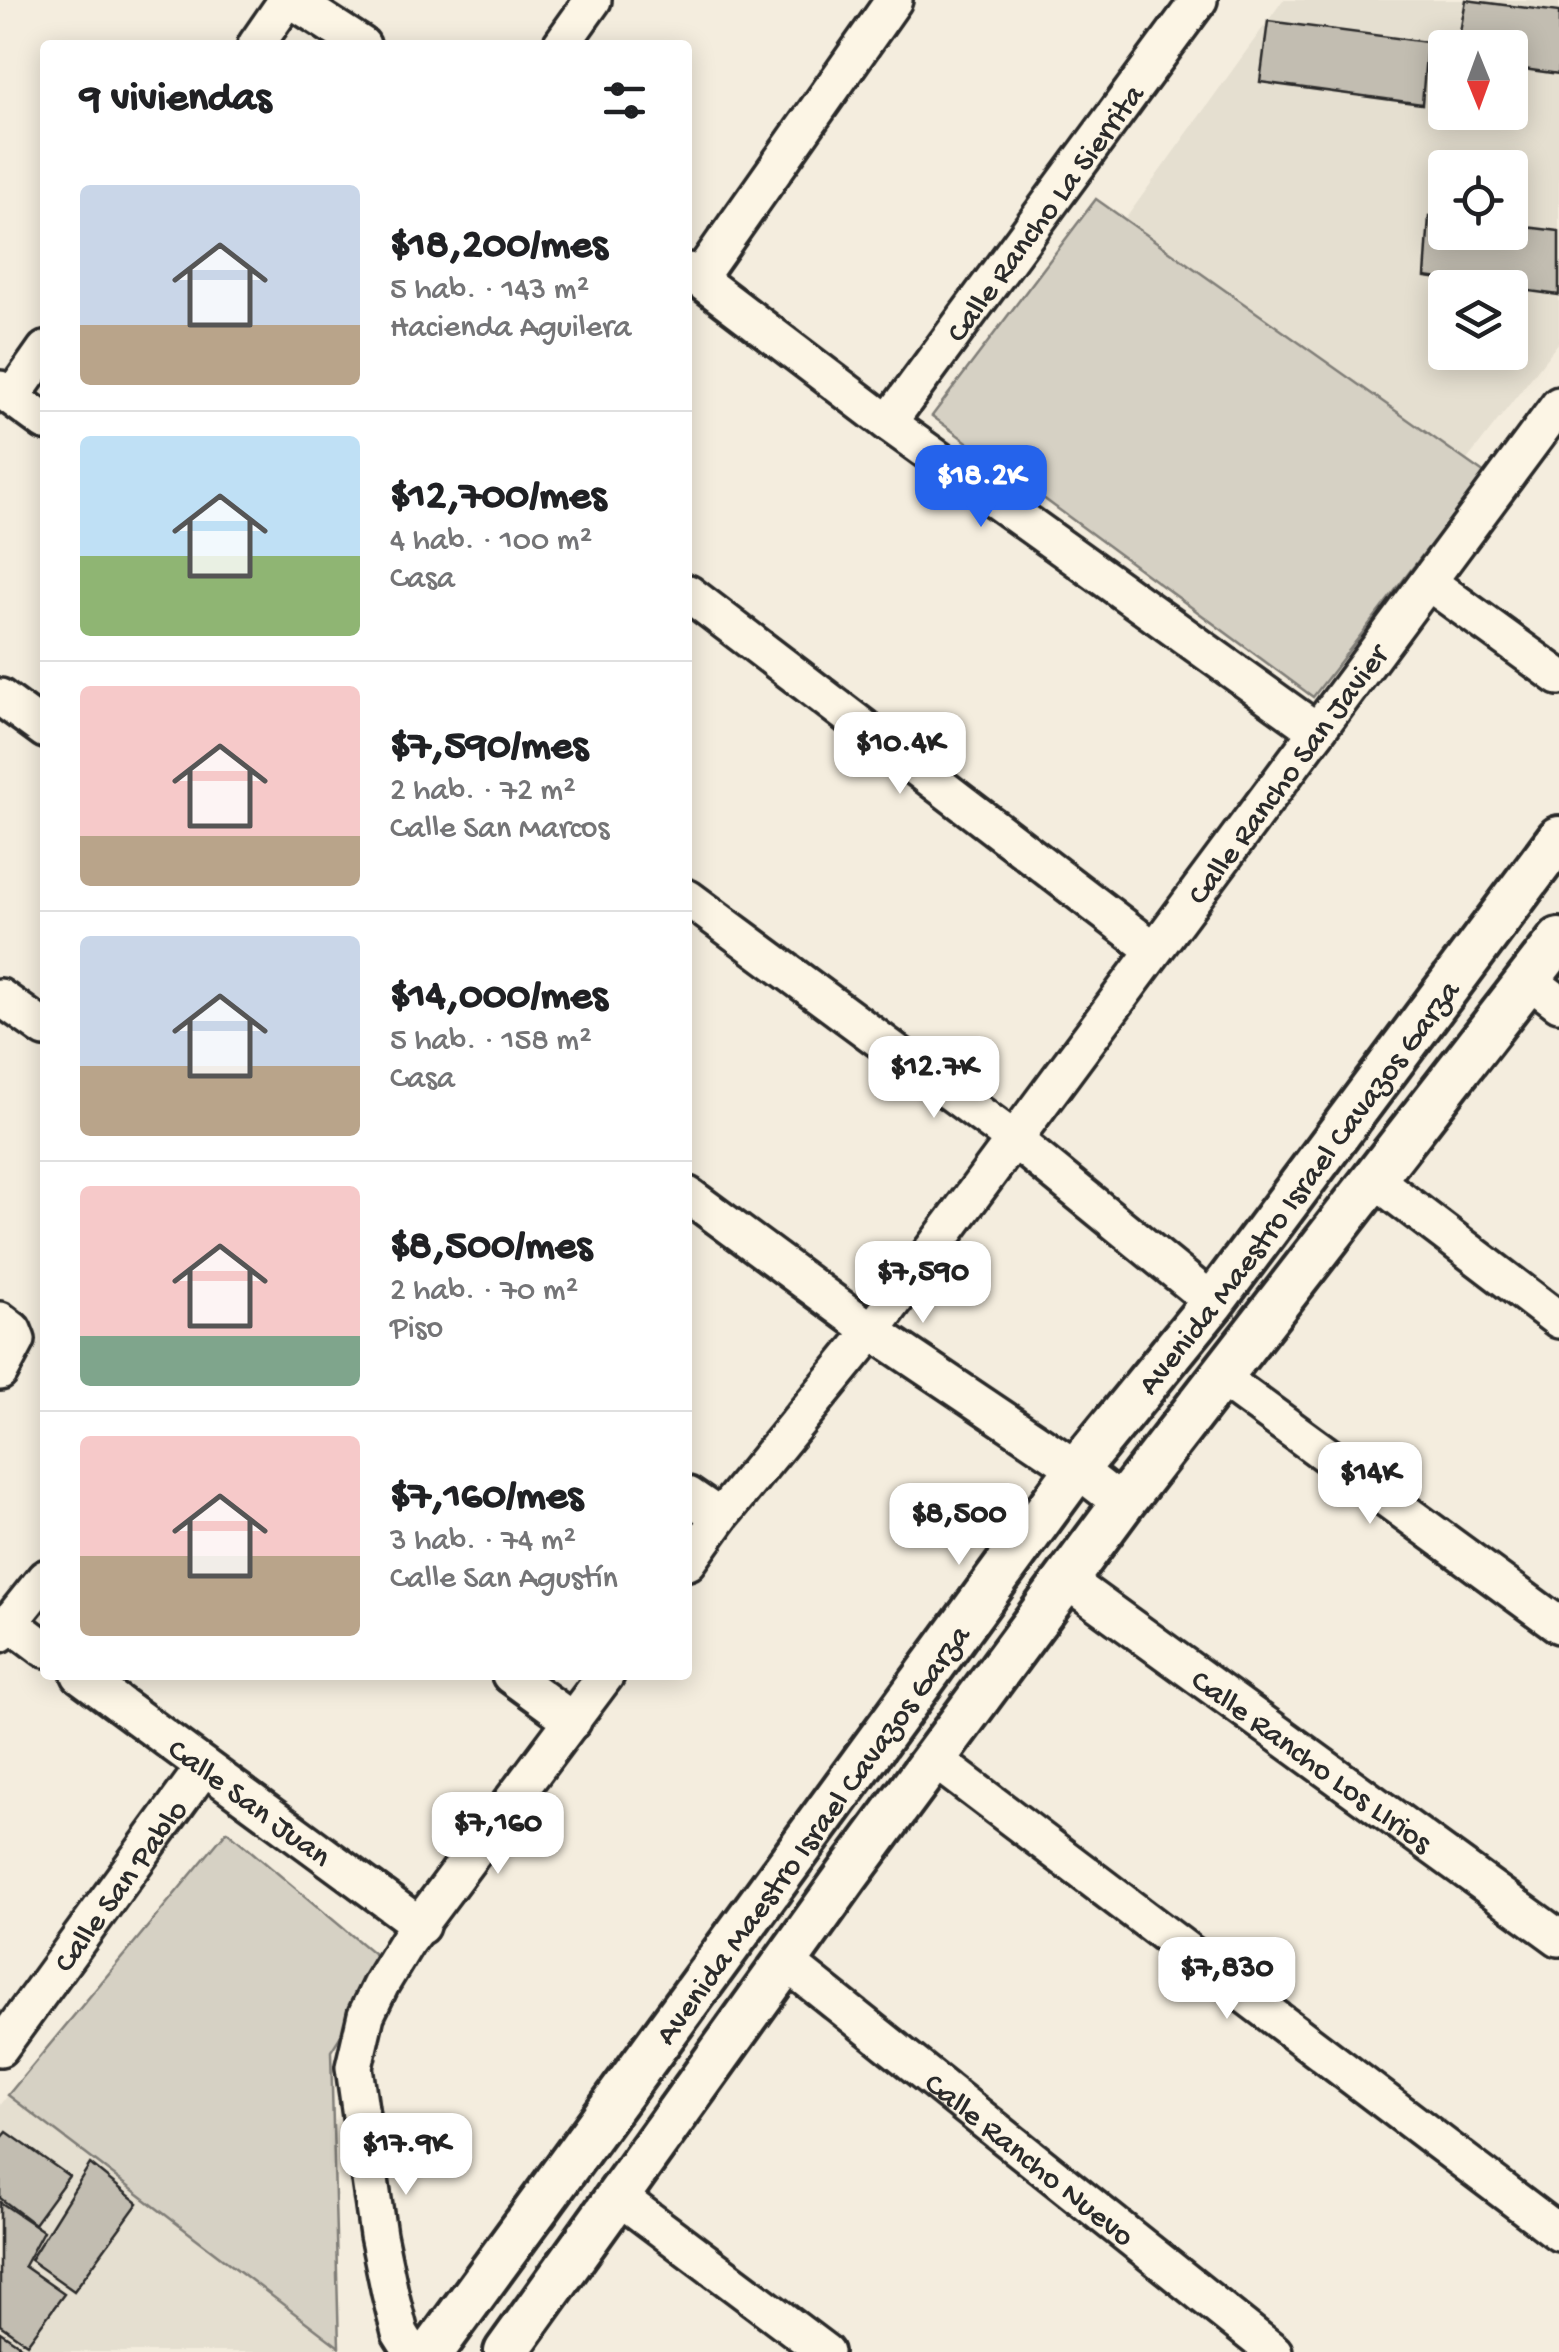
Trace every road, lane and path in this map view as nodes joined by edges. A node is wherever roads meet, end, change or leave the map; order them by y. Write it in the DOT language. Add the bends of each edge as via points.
graph roads {
  1 [pos="289,0"];
  2 [pos="593,0"];
  3 [pos="894,0"];
  4 [pos="1199,0"];
  5 [pos="260,40"];
  6 [pos="354,40"];
  7 [pos="565,40"];
  8 [pos="693,275"];
  9 [pos="40,356"];
  10 [pos="6,393"];
  11 [pos="1559,405"];
  12 [pos="40,418"];
  13 [pos="888,423"];
  14 [pos="1428,582"];
  15 [pos="692,597"];
  16 [pos="1559,677"];
  17 [pos="0,696"];
  18 [pos="40,726"];
  19 [pos="1317,731"];
  20 [pos="1559,838"];
  21 [pos="692,901"];
  22 [pos="1559,940"];
  23 [pos="1153,950"];
  24 [pos="1544,992"];
  25 [pos="0,997"];
  26 [pos="40,1025"];
  27 [pos="1012,1138"];
  28 [pos="1374,1180"];
  29 [pos="692,1198"];
  30 [pos="1213,1302"];
  31 [pos="1559,1320"];
  32 [pos="8,1330"];
  33 [pos="872,1331"];
  34 [pos="0,1372"];
  35 [pos="1220,1377"];
  36 [pos="1077,1469"];
  37 [pos="692,1498"];
  38 [pos="1122,1504"];
  39 [pos="720,1517"];
  40 [pos="692,1556"];
  41 [pos="1066,1580"];
  42 [pos="40,1584"];
  43 [pos="1559,1625"];
  44 [pos="4,1628"];
  45 [pos="40,1646"];
  46 [pos="87,1680"];
  47 [pos="517,1680"];
  48 [pos="602,1680"];
  49 [pos="573,1721"];
  50 [pos="934,1760"];
  51 [pos="204,1767"];
  52 [pos="421,1926"];
  53 [pos="1559,1938"];
  54 [pos="786,1963"];
  55 [pos="0,2048"];
  56 [pos="619,2197"];
  57 [pos="1559,2233"];
  58 [pos="412,2352"];
  59 [pos="432,2352"];
  60 [pos="506,2352"];
  61 [pos="825,2352"];
  62 [pos="1274,2352"];
  1 -- 5 [label="street"];
  1 -- 6 [label="street"];
  2 -- 7 [label="street"];
  3 -- 8 [label="street"];
  4 -- 13 [label="street, Calle Rancho La Sierrita"];
  8 -- 13 [label="street"];
  9 -- 10 [label="street"];
  10 -- 12 [label="street"];
  11 -- 14 [label="street, Calle Rancho San Javier"];
  13 -- 19 [label="street"];
  14 -- 16 [label="street"];
  14 -- 19 [label="street, Calle Rancho San Javier"];
  15 -- 23 [label="street"];
  17 -- 18 [label="street"];
  19 -- 23 [label="street, Calle Rancho San Javier"];
  20 -- 30 [label="street, Avenida Maestro Israel Cavazos Garza"];
  21 -- 27 [label="street"];
  22 -- 24 [label="street, Avenida Maestro Israel Cavazos Garza"];
  23 -- 27 [label="street, Calle Rancho San Javier"];
  24 -- 28 [label="street, Avenida Maestro Israel Cavazos Garza"];
  25 -- 26 [label="street"];
  27 -- 30 [label="street"];
  27 -- 33 [label="street, Calle Rancho San Javier"];
  28 -- 31 [label="street"];
  28 -- 35 [label="street, Avenida Maestro Israel Cavazos Garza"];
  29 -- 33 [label="street"];
  30 -- 36 [label="street, Avenida Maestro Israel Cavazos Garza"];
  32 -- 34 [label="street"];
  33 -- 36 [label="street"];
  33 -- 39 [label="street, Calle Rancho San Javier"];
  35 -- 38 [label="street, Avenida Maestro Israel Cavazos Garza"];
  35 -- 43 [label="street"];
  36 -- 38 [label="street"];
  36 -- 59 [label="street, Avenida Maestro Israel Cavazos Garza"];
  37 -- 39 [label="street"];
  38 -- 41 [label="street, Avenida Maestro Israel Cavazos Garza"];
  39 -- 40 [label="street, Calle Rancho San Javier"];
  41 -- 50 [label="street, Avenida Maestro Israel Cavazos Garza"];
  41 -- 53 [label="street, Calle Rancho Los LIrios"];
  42 -- 44 [label="street"];
  44 -- 45 [label="street"];
  46 -- 51 [label="street, Calle San Juan"];
  47 -- 49 [label="street"];
  48 -- 49 [label="street"];
  49 -- 52 [label="street"];
  50 -- 54 [label="street, Avenida Maestro Israel Cavazos Garza"];
  50 -- 57 [label="street"];
  51 -- 52 [label="street, Calle San Juan"];
  51 -- 55 [label="street, Calle San Pablo"];
  52 -- 58 [label="street" via="381,1984 354,2066 390,2293"];
  54 -- 56 [label="street, Avenida Maestro Israel Cavazos Garza"];
  54 -- 62 [label="street, Calle Rancho Nuevo"];
  56 -- 60 [label="street, Avenida Maestro Israel Cavazos Garza"];
  56 -- 61 [label="street"];
}
